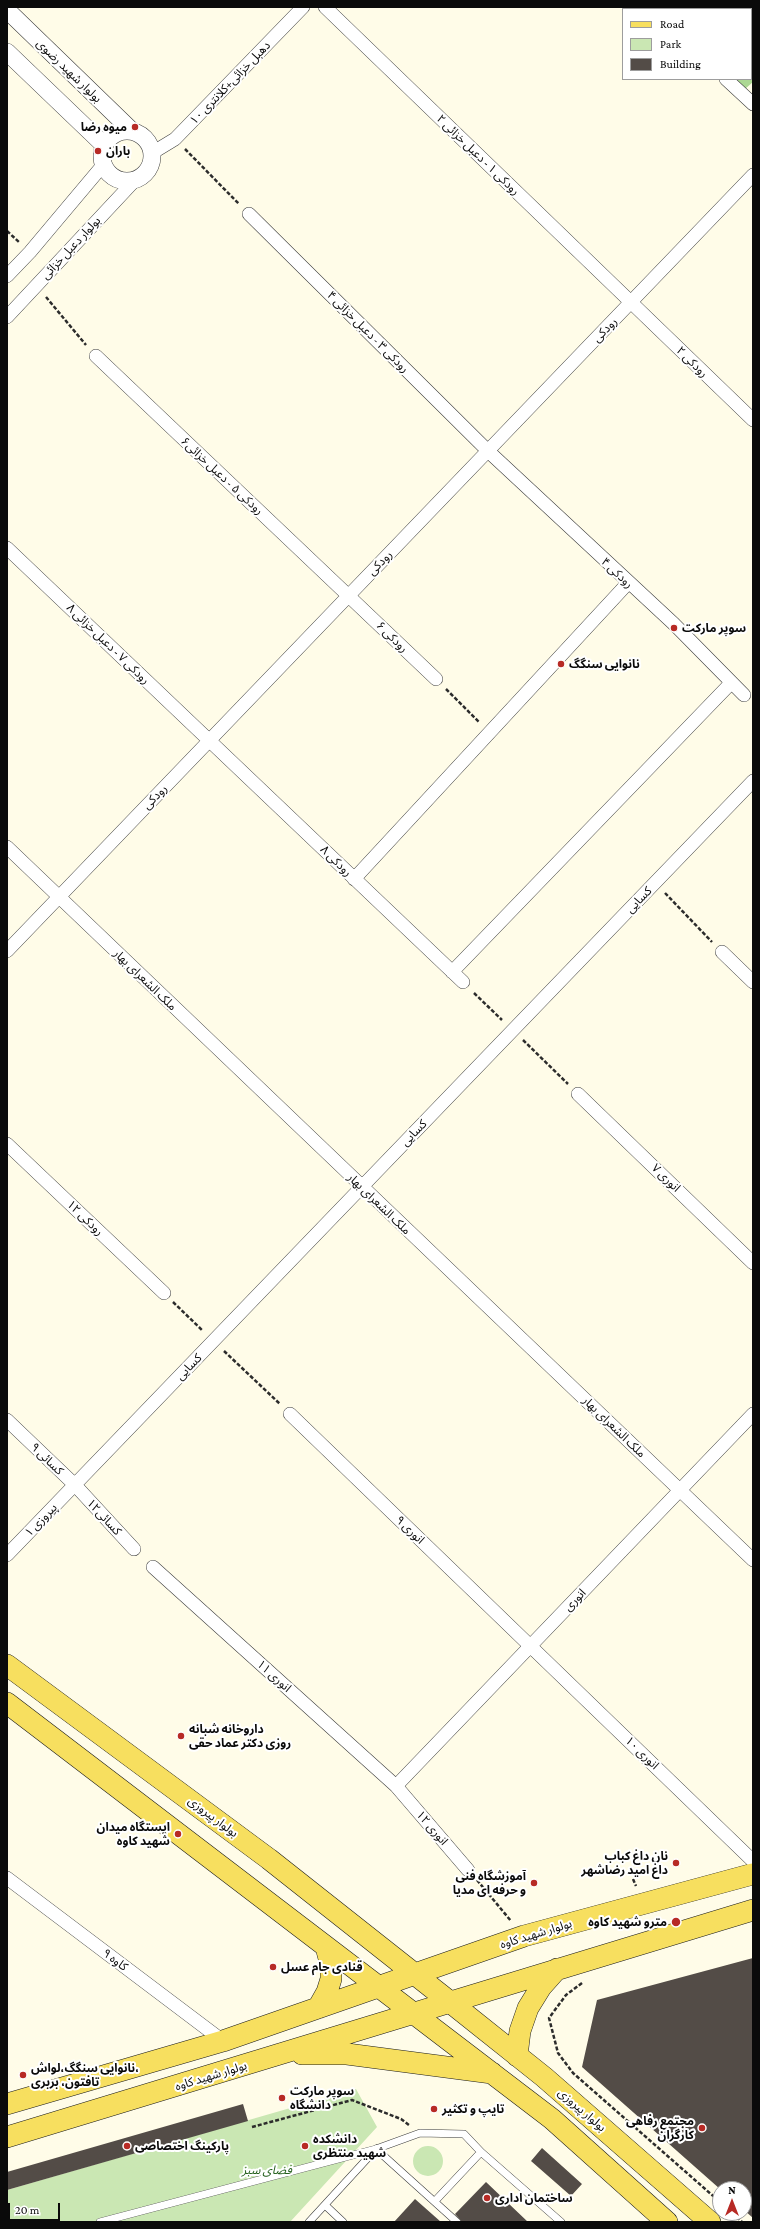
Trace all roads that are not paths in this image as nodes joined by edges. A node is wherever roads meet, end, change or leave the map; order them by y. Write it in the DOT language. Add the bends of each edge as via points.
graph roads {
  1 [pos="303,7"];
  2 [pos="325,7"];
  3 [pos="7,10"];
  4 [pos="7,52"];
  5 [pos="727,80"];
  6 [pos="753,104"];
  7 [pos="132,131"];
  8 [pos="104,145"];
  9 [pos="152,153"];
  10 [pos="104,164"];
  11 [pos="753,175"];
  12 [pos="136,179"];
  13 [pos="249,214"];
  14 [pos="7,276"];
  15 [pos="630,303"];
  16 [pos="7,317"];
  17 [pos="96,356"];
  18 [pos="753,420"];
  19 [pos="488,451"];
  20 [pos="7,548"];
  21 [pos="628,583"];
  22 [pos="349,596"];
  23 [pos="436,679"];
  24 [pos="732,683"];
  25 [pos="744,695"];
  26 [pos="209,741"];
  27 [pos="753,781"];
  28 [pos="7,848"];
  29 [pos="354,879"];
  30 [pos="59,898"];
  31 [pos="7,952"];
  32 [pos="722,952"];
  33 [pos="452,972"];
  34 [pos="463,982"];
  35 [pos="753,982"];
  36 [pos="578,1094"];
  37 [pos="7,1144"];
  38 [pos="362,1187"];
  39 [pos="753,1263"];
  40 [pos="164,1293"];
  41 [pos="290,1414"];
  42 [pos="753,1414"];
  43 [pos="7,1420"];
  44 [pos="75,1485"];
  45 [pos="680,1490"];
  46 [pos="134,1549"];
  47 [pos="7,1555"];
  48 [pos="753,1560"];
  49 [pos="153,1567"];
  50 [pos="530,1646"];
  51 [pos="7,1665"];
  52 [pos="7,1703"];
  53 [pos="396,1786"];
  54 [pos="753,1861"];
  55 [pos="468,1870"];
  56 [pos="753,1874"];
  57 [pos="7,1878"];
  58 [pos="753,1910"];
  59 [pos="326,1947"];
  60 [pos="557,1969"];
  61 [pos="414,1975"];
  62 [pos="379,1987"];
  63 [pos="450,2002"];
  64 [pos="318,2008"];
  65 [pos="414,2013"];
  66 [pos="223,2042"];
  67 [pos="279,2055"];
  68 [pos="517,2056"];
  69 [pos="492,2072"];
  70 [pos="7,2104"];
  71 [pos="7,2137"];
  72 [pos="376,2149"];
  73 [pos="481,2152"];
  74 [pos="435,2201"];
  75 [pos="324,2205"];
  76 [pos="100,2222"];
  77 [pos="309,2222"];
  78 [pos="343,2222"];
  79 [pos="457,2222"];
  80 [pos="561,2222"];
  81 [pos="667,2222"];
  82 [pos="710,2222"];
  1 -- 9 [label="street, دهبل خزائی+کلانتری ۱۰" via="175,139"];
  2 -- 15 [label="street, رودکی ۱ - دعبل خزائی ۲"];
  3 -- 7 [label="street, بولوار شهید رضوی"];
  4 -- 8 [label="street"];
  5 -- 6 [label="street"];
  7 -- 8 [label="street" via="113,135"];
  7 -- 9 [label="street" via="148,141"];
  8 -- 10 [label="street"];
  9 -- 12 [label="street" via="147,172"];
  10 -- 12 [label="street" via="117,178"];
  10 -- 14 [label="street"];
  11 -- 15 [label="street, رودکی"];
  12 -- 16 [label="street, بولوار دعبل خزائی"];
  13 -- 19 [label="street, رودکی ۳ - دعبل خزائی ۴"];
  15 -- 18 [label="street, رودکی ۲"];
  15 -- 19 [label="street, رودکی"];
  17 -- 22 [label="street, رودکی ۵ - دعبل خزائی۶"];
  19 -- 21 [label="street, رودکی ۴"];
  19 -- 22 [label="street, رودکی"];
  20 -- 26 [label="street, رودکی ۷ - دعبل خزائی ۸"];
  21 -- 24 [label="street, رودکی ۴" via="674,624"];
  21 -- 29 [label="street"];
  22 -- 23 [label="street, رودکی ۶"];
  22 -- 26 [label="street, رودکی"];
  24 -- 25 [label="street, رودکی ۴"];
  24 -- 33 [label="street"];
  26 -- 29 [label="street, رودکی ۸"];
  26 -- 30 [label="street, رودکی"];
  27 -- 38 [label="street, کسایی"];
  28 -- 30 [label="street, ملک الشعرای بهار"];
  29 -- 33 [label="street, رودکی ۸"];
  30 -- 31 [label="street, رودکی"];
  30 -- 38 [label="street, ملک الشعرای بهار"];
  32 -- 35 [label="street"];
  33 -- 34 [label="street, رودکی ۸"];
  36 -- 39 [label="street, انوری ۷"];
  37 -- 40 [label="street, رودکی ۱۲"];
  38 -- 44 [label="street, کسایی"];
  38 -- 45 [label="street, ملک الشعرای بهار"];
  41 -- 50 [label="street, انوری ۹"];
  42 -- 45 [label="street, انوری"];
  43 -- 44 [label="street, کسائی ۹"];
  44 -- 46 [label="street, کسائی۱۲"];
  44 -- 47 [label="street, پیروزی ۱"];
  45 -- 48 [label="street, ملک الشعرای بهار"];
  45 -- 50 [label="street, انوری"];
  49 -- 53 [label="street, انوری ۱۱"];
  50 -- 53 [label="street, انوری"];
  50 -- 54 [label="street, انوری ۱۰"];
  51 -- 61 [label="main road, بولوار پیروزی" via="269,1859"];
  52 -- 59 [label="main road"];
  53 -- 55 [label="street, انوری ۱۲"];
  56 -- 61 [label="main road, بولوار شهید کاوه" via="524,1936"];
  57 -- 66 [label="street, کاوه ۹"];
  58 -- 60 [label="main road"];
  59 -- 62 [label="main road"];
  59 -- 64 [label="main road" via="331,1966 331,1979"];
  60 -- 63 [label="main road"];
  60 -- 68 [label="main road" via="541,1986 528,2008 520,2031"];
  61 -- 62 [label="main road, بولوار شهید کاوه"];
  61 -- 63 [label="main road, بولوار پیروزی"];
  62 -- 64 [label="main road"];
  62 -- 65 [label="main road"];
  63 -- 65 [label="main road, بولوار شهید کاوه"];
  63 -- 68 [label="main road, بولوار پیروزی"];
  64 -- 66 [label="main road"];
  65 -- 67 [label="main road, بولوار شهید کاوه"];
  65 -- 69 [label="main road"];
  66 -- 70 [label="main road"];
  67 -- 69 [label="main road" via="347,2054"];
  67 -- 71 [label="main road, بولوار شهید کاوه"];
  68 -- 82 [label="main road, بولوار پیروزی"];
  69 -- 81 [label="main road" via="552,2119"];
  72 -- 73 [label="lane" via="420,2134 464,2134"];
  72 -- 74 [label="lane"];
  72 -- 75 [label="lane"];
  72 -- 76 [label="lane"];
  73 -- 74 [label="lane"];
  73 -- 80 [label="lane"];
  74 -- 79 [label="lane"];
  75 -- 77 [label="lane"];
  75 -- 78 [label="lane"];
}
